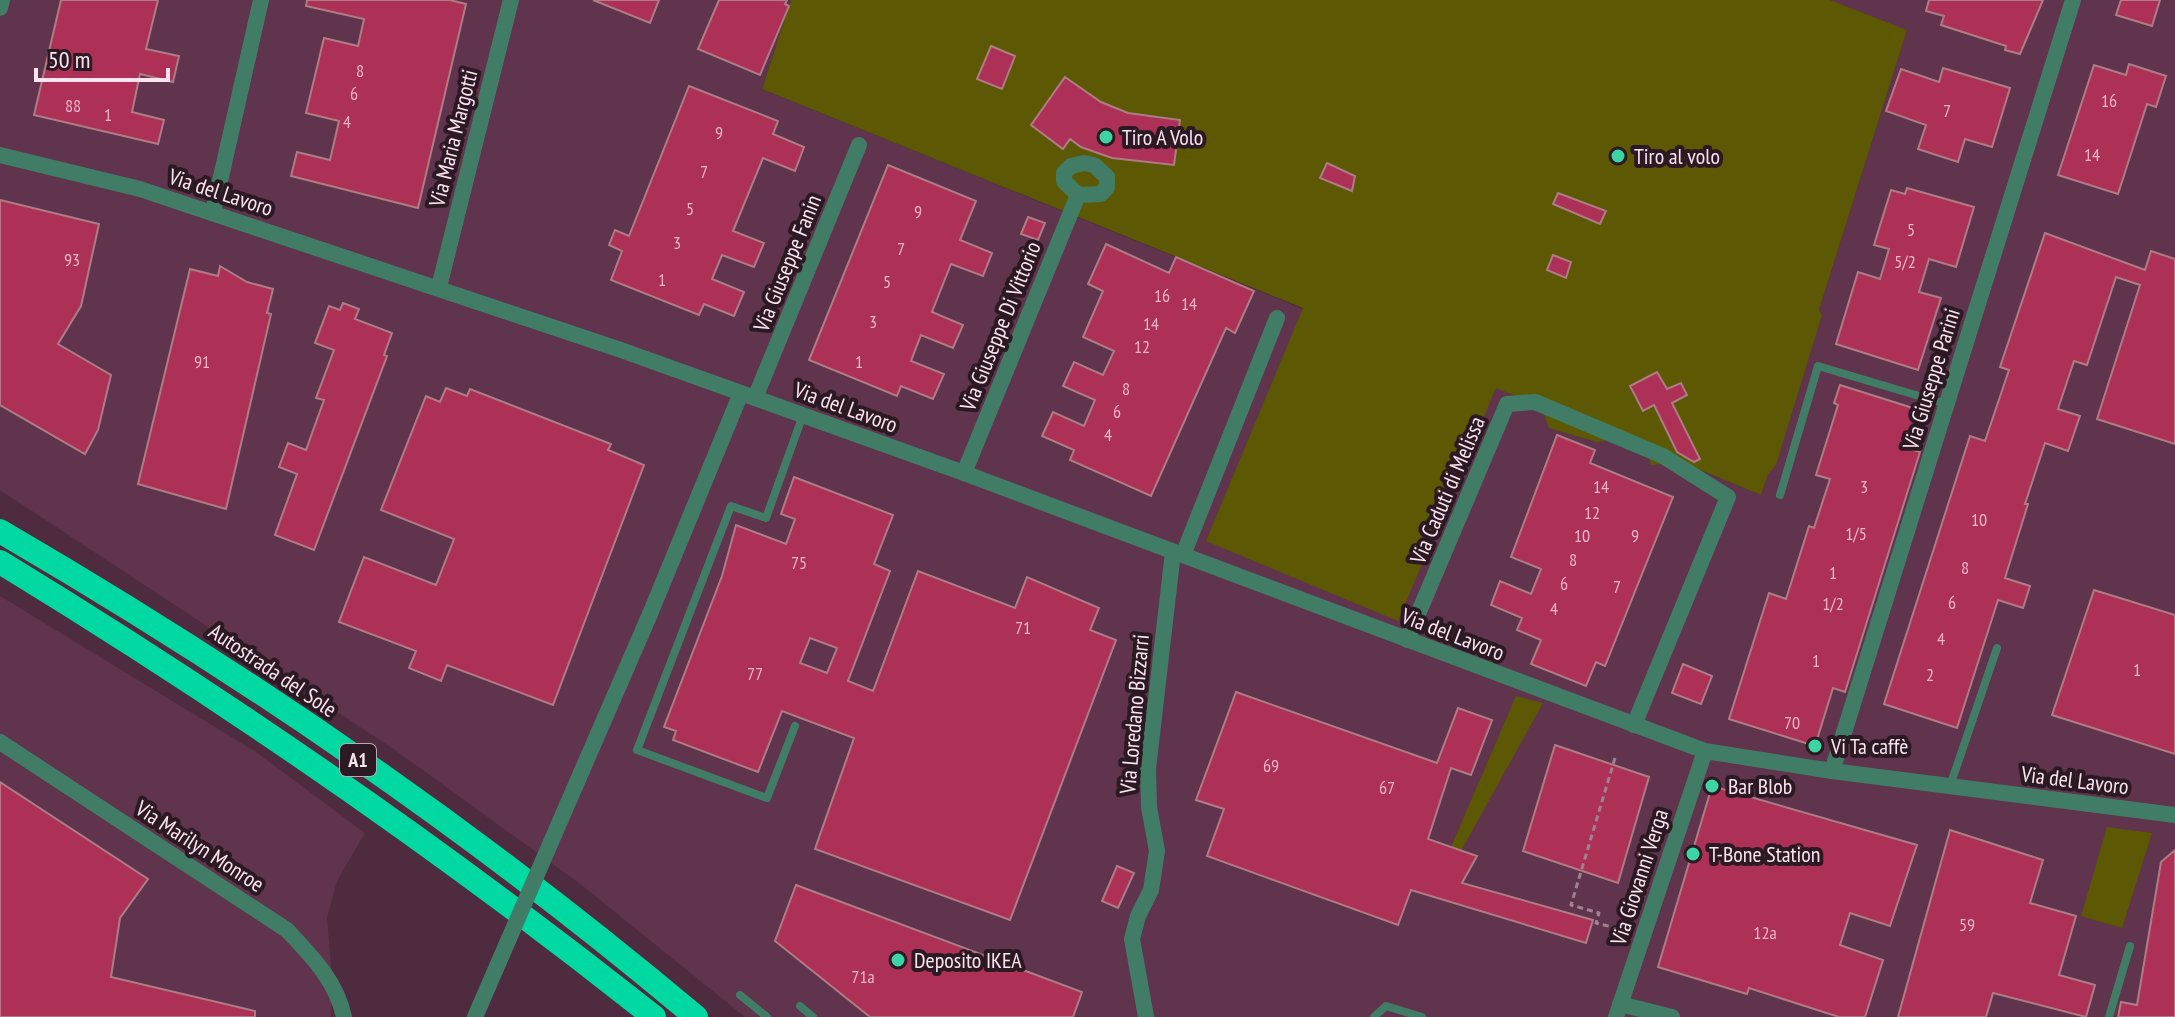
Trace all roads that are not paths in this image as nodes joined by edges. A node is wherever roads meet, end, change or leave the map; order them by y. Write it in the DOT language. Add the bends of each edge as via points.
graph roads {
  1 [pos="2,0"];
  2 [pos="261,0"];
  3 [pos="511,0"];
  4 [pos="2073,0"];
  5 [pos="0,8"];
  6 [pos="859,145"];
  7 [pos="0,155"];
  8 [pos="1078,195"];
  9 [pos="213,212"];
  10 [pos="439,287"];
  11 [pos="1277,318"];
  12 [pos="748,395"];
  13 [pos="1946,404"];
  14 [pos="803,415"];
  15 [pos="964,473"];
  16 [pos="1780,495"];
  17 [pos="0,531"];
  18 [pos="1178,553"];
  19 [pos="0,562"];
  20 [pos="1407,640"];
  21 [pos="1997,648"];
  22 [pos="1634,725"];
  23 [pos="795,726"];
  24 [pos="0,742"];
  25 [pos="1705,751"];
  26 [pos="1832,771"];
  27 [pos="1950,786"];
  28 [pos="2175,815"];
  29 [pos="2130,946"];
  30 [pos="740,995"];
  31 [pos="800,1006"];
  32 [pos="1618,1011"];
  33 [pos="344,1017"];
  34 [pos="475,1017"];
  35 [pos="654,1017"];
  36 [pos="696,1017"];
  37 [pos="767,1017"];
  38 [pos="813,1017"];
  39 [pos="1146,1017"];
  40 [pos="1374,1017"];
  41 [pos="1422,1017"];
  42 [pos="1672,1017"];
  43 [pos="2109,1017"];
  1 -- 5 [label="street"];
  2 -- 9 [label="street"];
  3 -- 10 [label="street, Via Maria Margotti"];
  4 -- 13 [label="street, Via Giuseppe Parini"];
  6 -- 12 [label="street, Via Giuseppe Fanin"];
  7 -- 9 [label="street, Via del Lavoro"];
  8 -- 15 [label="street, Via Giuseppe Di Vittorio"];
  9 -- 10 [label="street, Via del Lavoro"];
  10 -- 12 [label="street, Via del Lavoro"];
  11 -- 18 [label="street, Via Loredano Bizzarri"];
  12 -- 14 [label="street, Via del Lavoro"];
  12 -- 34 [label="street, bridge"];
  13 -- 16 [label="lane" via="1818,366"];
  13 -- 26 [label="street, Via Giuseppe Parini"];
  14 -- 15 [label="street, Via del Lavoro"];
  14 -- 23 [label="lane" via="766,518 731,506 637,750 767,798"];
  15 -- 18 [label="street, Via del Lavoro"];
  17 -- 36 [label="highway, Autostrada del Sole / A1" via="172,633 344,750"];
  18 -- 20 [label="street, Via del Lavoro"];
  18 -- 39 [label="street, Via Loredano Bizzarri" via="1148,769 1157,851 1151,890 1132,939"];
  19 -- 35 [label="highway, A1" via="162,660 309,759 545,930"];
  20 -- 22 [label="street, Via del Lavoro"];
  20 -- 22 [label="street, Via Caduti di Melissa" via="1507,404 1535,402 1663,456 1728,497"];
  21 -- 27 [label="lane"];
  22 -- 25 [label="street, Via del Lavoro"];
  24 -- 33 [label="street, Via Marilyn Monroe" via="287,930 339,994"];
  25 -- 26 [label="street, Via del Lavoro"];
  25 -- 32 [label="street, Via Giovanni Verga"];
  26 -- 27 [label="street, Via del Lavoro"];
  27 -- 28 [label="street, Via del Lavoro"];
  29 -- 43 [label="lane"];
  30 -- 37 [label="lane"];
  31 -- 38 [label="lane"];
  32 -- 42 [label="street"];
  40 -- 41 [label="lane" via="1386,1006"];
}
